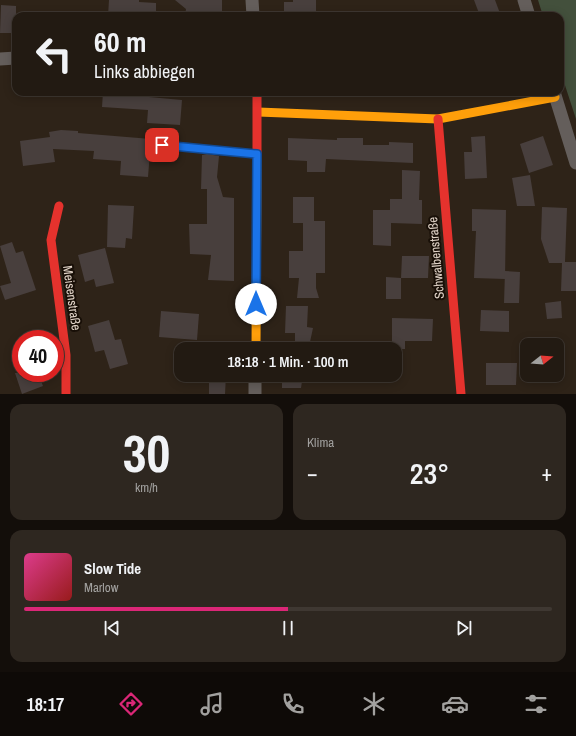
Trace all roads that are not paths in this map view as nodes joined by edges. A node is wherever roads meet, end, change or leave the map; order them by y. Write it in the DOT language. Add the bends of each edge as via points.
graph roads {
  1 [pos="252,0"];
  2 [pos="524,0"];
  3 [pos="253,12"];
  4 [pos="528,12"];
  5 [pos="12,58"];
  6 [pos="0,59"];
  7 [pos="257,96"];
  8 [pos="545,96"];
  9 [pos="555,96"];
  10 [pos="258,112"];
  11 [pos="438,119"];
  12 [pos="162,145"];
  13 [pos="257,154"];
  14 [pos="576,163"];
  15 [pos="59,206"];
  16 [pos="256,342"];
  17 [pos="255,382"];
  18 [pos="66,394"];
  19 [pos="255,394"];
  20 [pos="461,394"];
  1 -- 3 [label="street"];
  2 -- 4 [label="street"];
  5 -- 6 [label="street"];
  7 -- 10 [label="street"];
  8 -- 11 [label="street"];
  9 -- 14 [label="street"];
  10 -- 11 [label="street"];
  10 -- 13 [label="street"];
  11 -- 20 [label="street, Schwalbenstraße"];
  12 -- 13 [label="lane"];
  13 -- 16 [label="street"];
  15 -- 18 [label="street, Meisenstraße" via="51,240 66,355"];
  17 -- 19 [label="street"];
}
